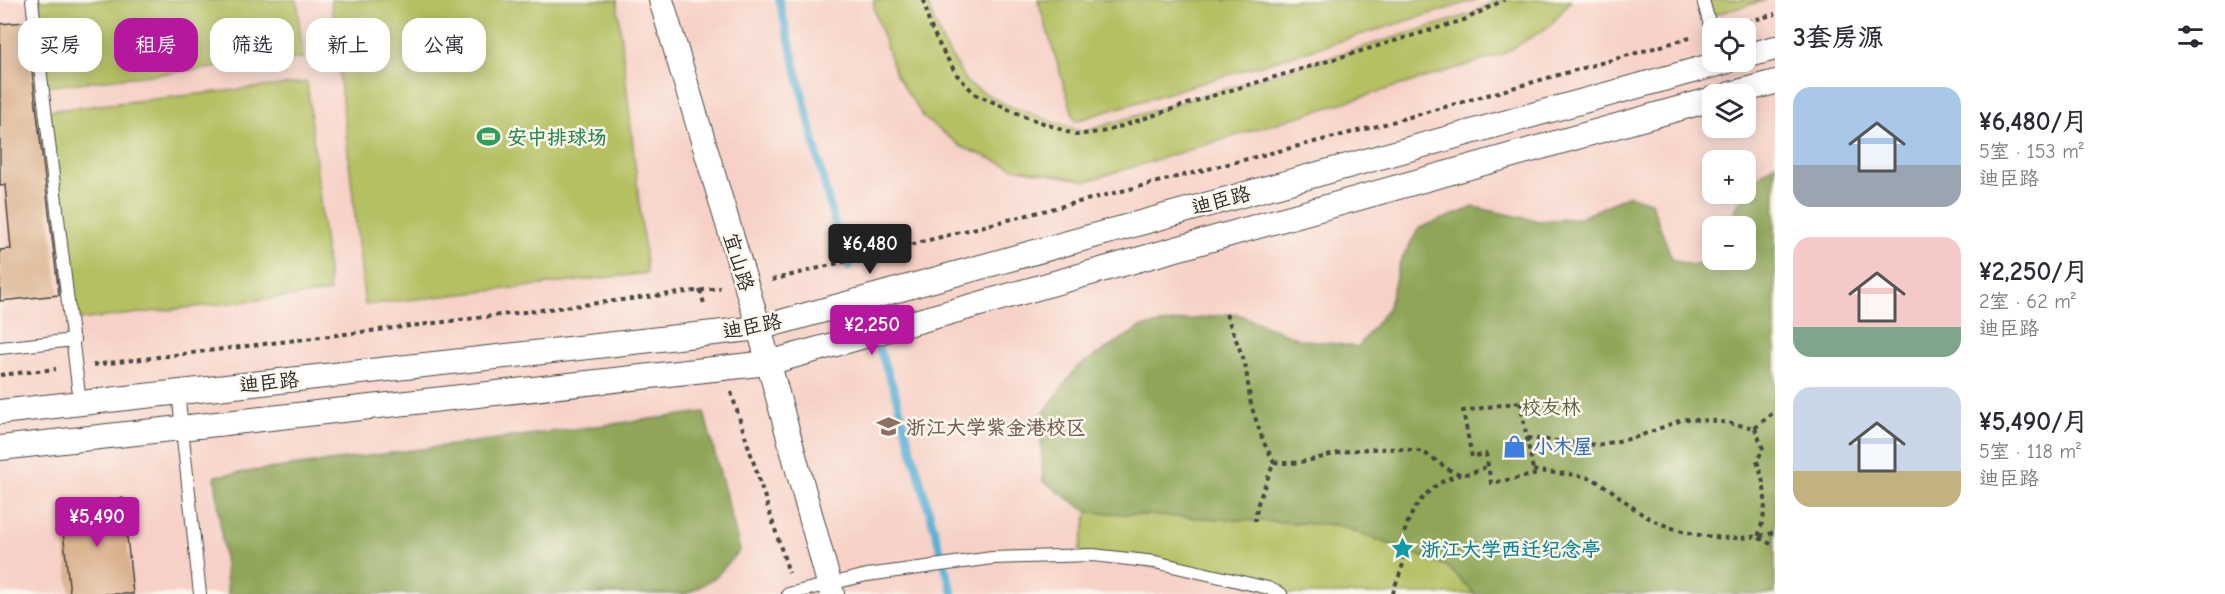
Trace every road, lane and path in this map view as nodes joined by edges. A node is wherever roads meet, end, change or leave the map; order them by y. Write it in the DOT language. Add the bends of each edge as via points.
graph roads {
  1 [pos="33,0"];
  2 [pos="661,0"];
  3 [pos="924,0"];
  4 [pos="1504,0"];
  5 [pos="1703,0"];
  6 [pos="1775,14"];
  7 [pos="1710,18"];
  8 [pos="1756,20"];
  9 [pos="1702,36"];
  10 [pos="1775,48"];
  11 [pos="1756,53"];
  12 [pos="1702,68"];
  13 [pos="1775,82"];
  14 [pos="1756,87"];
  15 [pos="1702,102"];
  16 [pos="746,285"];
  17 [pos="700,290"];
  18 [pos="1226,314"];
  19 [pos="759,328"];
  20 [pos="713,334"];
  21 [pos="74,340"];
  22 [pos="0,348"];
  23 [pos="768,363"];
  24 [pos="76,367"];
  25 [pos="724,368"];
  26 [pos="0,375"];
  27 [pos="178,392"];
  28 [pos="80,403"];
  29 [pos="1775,411"];
  30 [pos="0,412"];
  31 [pos="182,427"];
  32 [pos="1755,428"];
  33 [pos="1527,438"];
  34 [pos="0,448"];
  35 [pos="1274,462"];
  36 [pos="1488,465"];
  37 [pos="1533,470"];
  38 [pos="1463,475"];
  39 [pos="1255,521"];
  40 [pos="1775,532"];
  41 [pos="1758,538"];
  42 [pos="1775,546"];
  43 [pos="831,588"];
  44 [pos="791,592"];
  45 [pos="200,594"];
  46 [pos="1281,594"];
  47 [pos="1393,594"];
  1 -- 21 [label="lane"];
  2 -- 16 [label="street, 宜山路"];
  3 -- 4 [label="path" via="941,48 957,75 975,94 1076,135 1107,131 1455,23"];
  5 -- 7 [label="lane"];
  6 -- 8 [label="path"];
  9 -- 16 [label="path" via="1380,125 866,258"];
  10 -- 11 [label="street"];
  12 -- 19 [label="street, 迪臣路"];
  13 -- 14 [label="street"];
  15 -- 23 [label="street, 迪臣路"];
  16 -- 17 [label="path"];
  16 -- 19 [label="street, 宜山路"];
  17 -- 20 [label="path"];
  17 -- 24 [label="path"];
  18 -- 35 [label="path" via="1245,363 1251,405"];
  19 -- 20 [label="street, 迪臣路"];
  19 -- 23 [label="street, 宜山路"];
  20 -- 27 [label="street, 迪臣路"];
  21 -- 22 [label="lane"];
  21 -- 24 [label="lane"];
  23 -- 25 [label="street, 迪臣路"];
  23 -- 43 [label="street, 宜山路"];
  24 -- 26 [label="path"];
  24 -- 28 [label="lane"];
  25 -- 31 [label="street, 迪臣路"];
  25 -- 44 [label="path"];
  27 -- 28 [label="street, 迪臣路"];
  27 -- 31 [label="lane"];
  28 -- 30 [label="street, 迪臣路"];
  29 -- 32 [label="path"];
  31 -- 34 [label="street, 迪臣路"];
  31 -- 45 [label="lane"];
  32 -- 33 [label="path" via="1684,419 1634,438 1597,445"];
  32 -- 41 [label="path" via="1763,449 1756,462 1766,487 1766,514"];
  33 -- 36 [label="path" via="1520,402 1463,411 1472,457 1486,454"];
  33 -- 37 [label="path"];
  35 -- 38 [label="path" via="1292,465 1344,452 1416,450"];
  35 -- 39 [label="path"];
  36 -- 37 [label="path" via="1491,483 1534,475"];
  36 -- 38 [label="path"];
  37 -- 41 [label="path" via="1592,479 1643,515 1675,531"];
  38 -- 47 [label="path" via="1450,477 1434,487 1416,505 1405,525 1404,561"];
  40 -- 41 [label="path"];
  41 -- 42 [label="path"];
  43 -- 44 [label="lane"];
  43 -- 46 [label="lane" via="993,558 1093,555 1155,562"];
}
